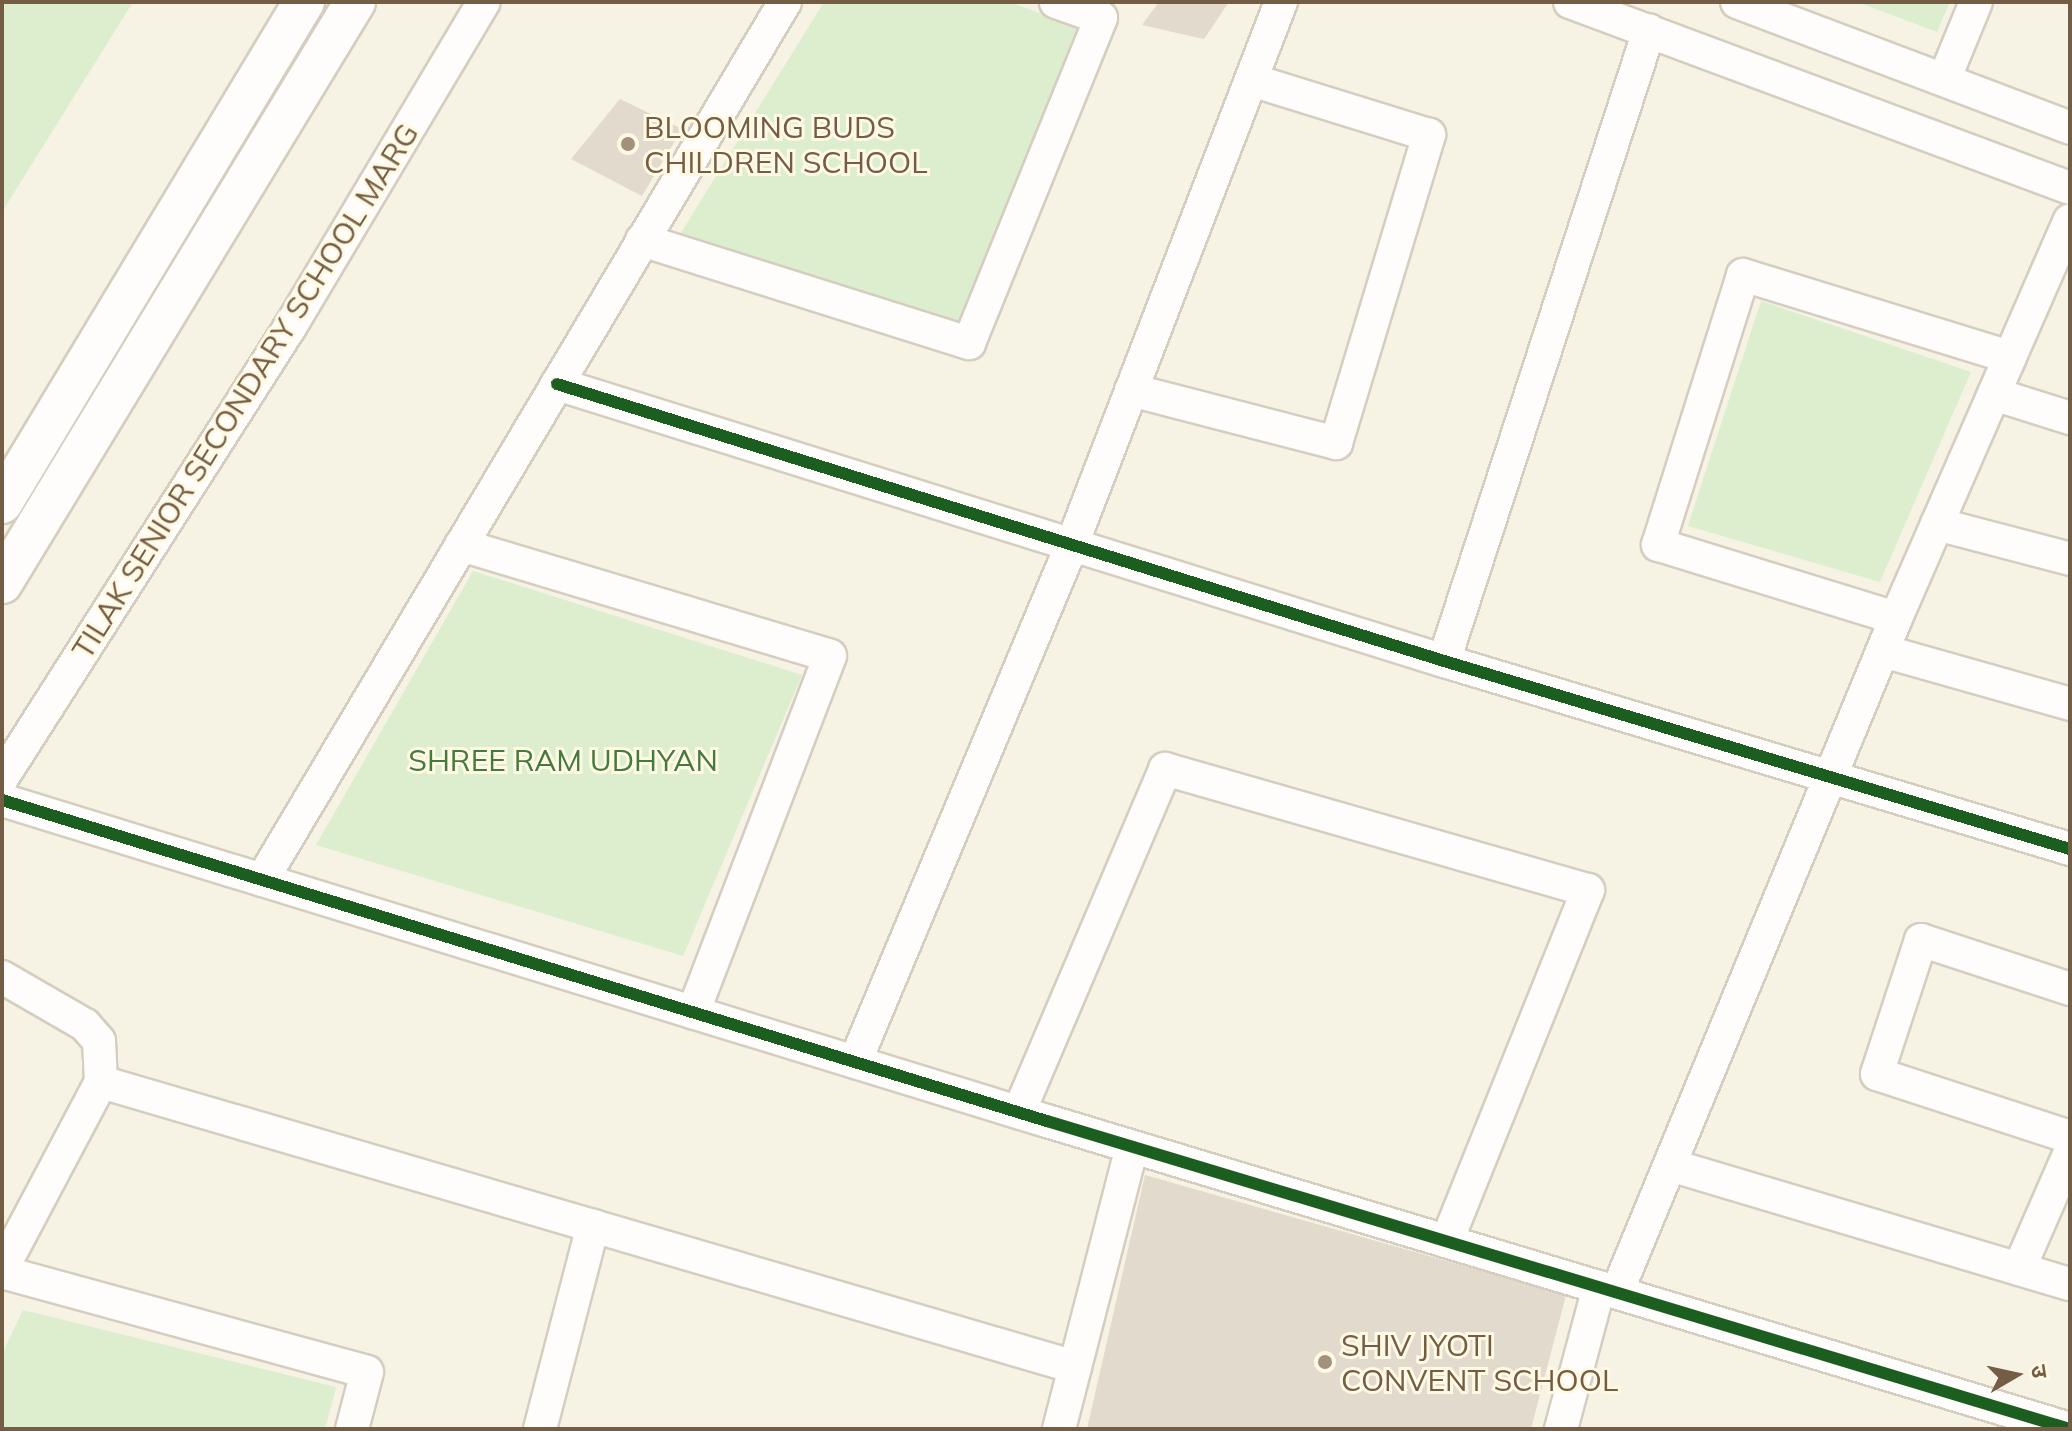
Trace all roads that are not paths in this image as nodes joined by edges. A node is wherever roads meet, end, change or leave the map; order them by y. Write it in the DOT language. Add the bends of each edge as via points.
graph roads {
  1 [pos="304,2"];
  2 [pos="355,2"];
  3 [pos="484,2"];
  4 [pos="785,2"];
  5 [pos="1056,2"];
  6 [pos="1281,2"];
  7 [pos="1570,2"];
  8 [pos="1737,2"];
  9 [pos="1976,2"];
  10 [pos="1649,31"];
  11 [pos="1251,80"];
  12 [pos="1944,80"];
  13 [pos="2070,128"];
  14 [pos="2070,188"];
  15 [pos="2070,220"];
  16 [pos="642,240"];
  17 [pos="2010,357"];
  18 [pos="557,384"];
  19 [pos="1131,390"];
  20 [pos="1994,394"];
  21 [pos="2070,418"];
  22 [pos="2,503"];
  23 [pos="1937,524"];
  24 [pos="461,545"];
  25 [pos="1071,547"];
  26 [pos="2070,559"];
  27 [pos="2,583"];
  28 [pos="1896,618"];
  29 [pos="1883,651"];
  30 [pos="1444,661"];
  31 [pos="2070,704"];
  32 [pos="2,778"];
  33 [pos="1829,780"];
  34 [pos="2,800"];
  35 [pos="2070,849"];
  36 [pos="262,880"];
  37 [pos="2,977"];
  38 [pos="2070,989"];
  39 [pos="693,1013"];
  40 [pos="855,1062"];
  41 [pos="101,1082"];
  42 [pos="1019,1112"];
  43 [pos="2070,1137"];
  44 [pos="1132,1147"];
  45 [pos="2070,1152"];
  46 [pos="1670,1165"];
  47 [pos="593,1226"];
  48 [pos="1447,1241"];
  49 [pos="2019,1269"];
  50 [pos="2,1270"];
  51 [pos="2070,1284"];
  52 [pos="1608,1290"];
  53 [pos="1075,1367"];
  54 [pos="549,1427"];
  55 [pos="352,1429"];
  56 [pos="1059,1429"];
  57 [pos="1561,1429"];
  58 [pos="2070,1429"];
  1 -- 22 [label="street"];
  2 -- 27 [label="street"];
  3 -- 32 [label="street, TILAK SENIOR SECONDARY SCHOOL MARG" via="290,327"];
  4 -- 16 [label="street"];
  5 -- 16 [label="street" via="1101,18 969,343"];
  6 -- 11 [label="street"];
  7 -- 10 [label="street"];
  8 -- 12 [label="street"];
  9 -- 12 [label="street"];
  10 -- 14 [label="street"];
  10 -- 30 [label="street"];
  11 -- 19 [label="street"];
  11 -- 19 [label="street" via="1429,135 1336,443"];
  12 -- 13 [label="street"];
  15 -- 17 [label="street"];
  16 -- 18 [label="street"];
  17 -- 20 [label="street"];
  17 -- 28 [label="street" via="1743,275 1658,545"];
  18 -- 24 [label="street"];
  18 -- 25 [label="street"];
  19 -- 25 [label="street"];
  20 -- 21 [label="street"];
  20 -- 23 [label="street"];
  23 -- 26 [label="street"];
  23 -- 28 [label="street"];
  24 -- 36 [label="street"];
  24 -- 39 [label="street" via="830,656"];
  25 -- 30 [label="street"];
  25 -- 40 [label="street"];
  28 -- 29 [label="street"];
  29 -- 31 [label="street"];
  29 -- 33 [label="street"];
  30 -- 33 [label="street"];
  33 -- 35 [label="street"];
  33 -- 46 [label="street"];
  34 -- 36 [label="street"];
  36 -- 39 [label="street"];
  37 -- 41 [label="street" via="85,1025 99,1041"];
  38 -- 43 [label="street" via="1921,940 1877,1074"];
  39 -- 40 [label="street"];
  40 -- 42 [label="street"];
  41 -- 47 [label="street"];
  41 -- 50 [label="street"];
  42 -- 44 [label="street"];
  42 -- 48 [label="street" via="1165,769 1588,890"];
  44 -- 48 [label="street"];
  44 -- 53 [label="street"];
  45 -- 49 [label="street"];
  46 -- 49 [label="street"];
  46 -- 52 [label="street"];
  47 -- 53 [label="street"];
  47 -- 54 [label="street"];
  48 -- 52 [label="street"];
  49 -- 51 [label="street"];
  50 -- 55 [label="street" via="367,1372"];
  52 -- 57 [label="street"];
  52 -- 58 [label="street"];
  53 -- 56 [label="street"];
}
